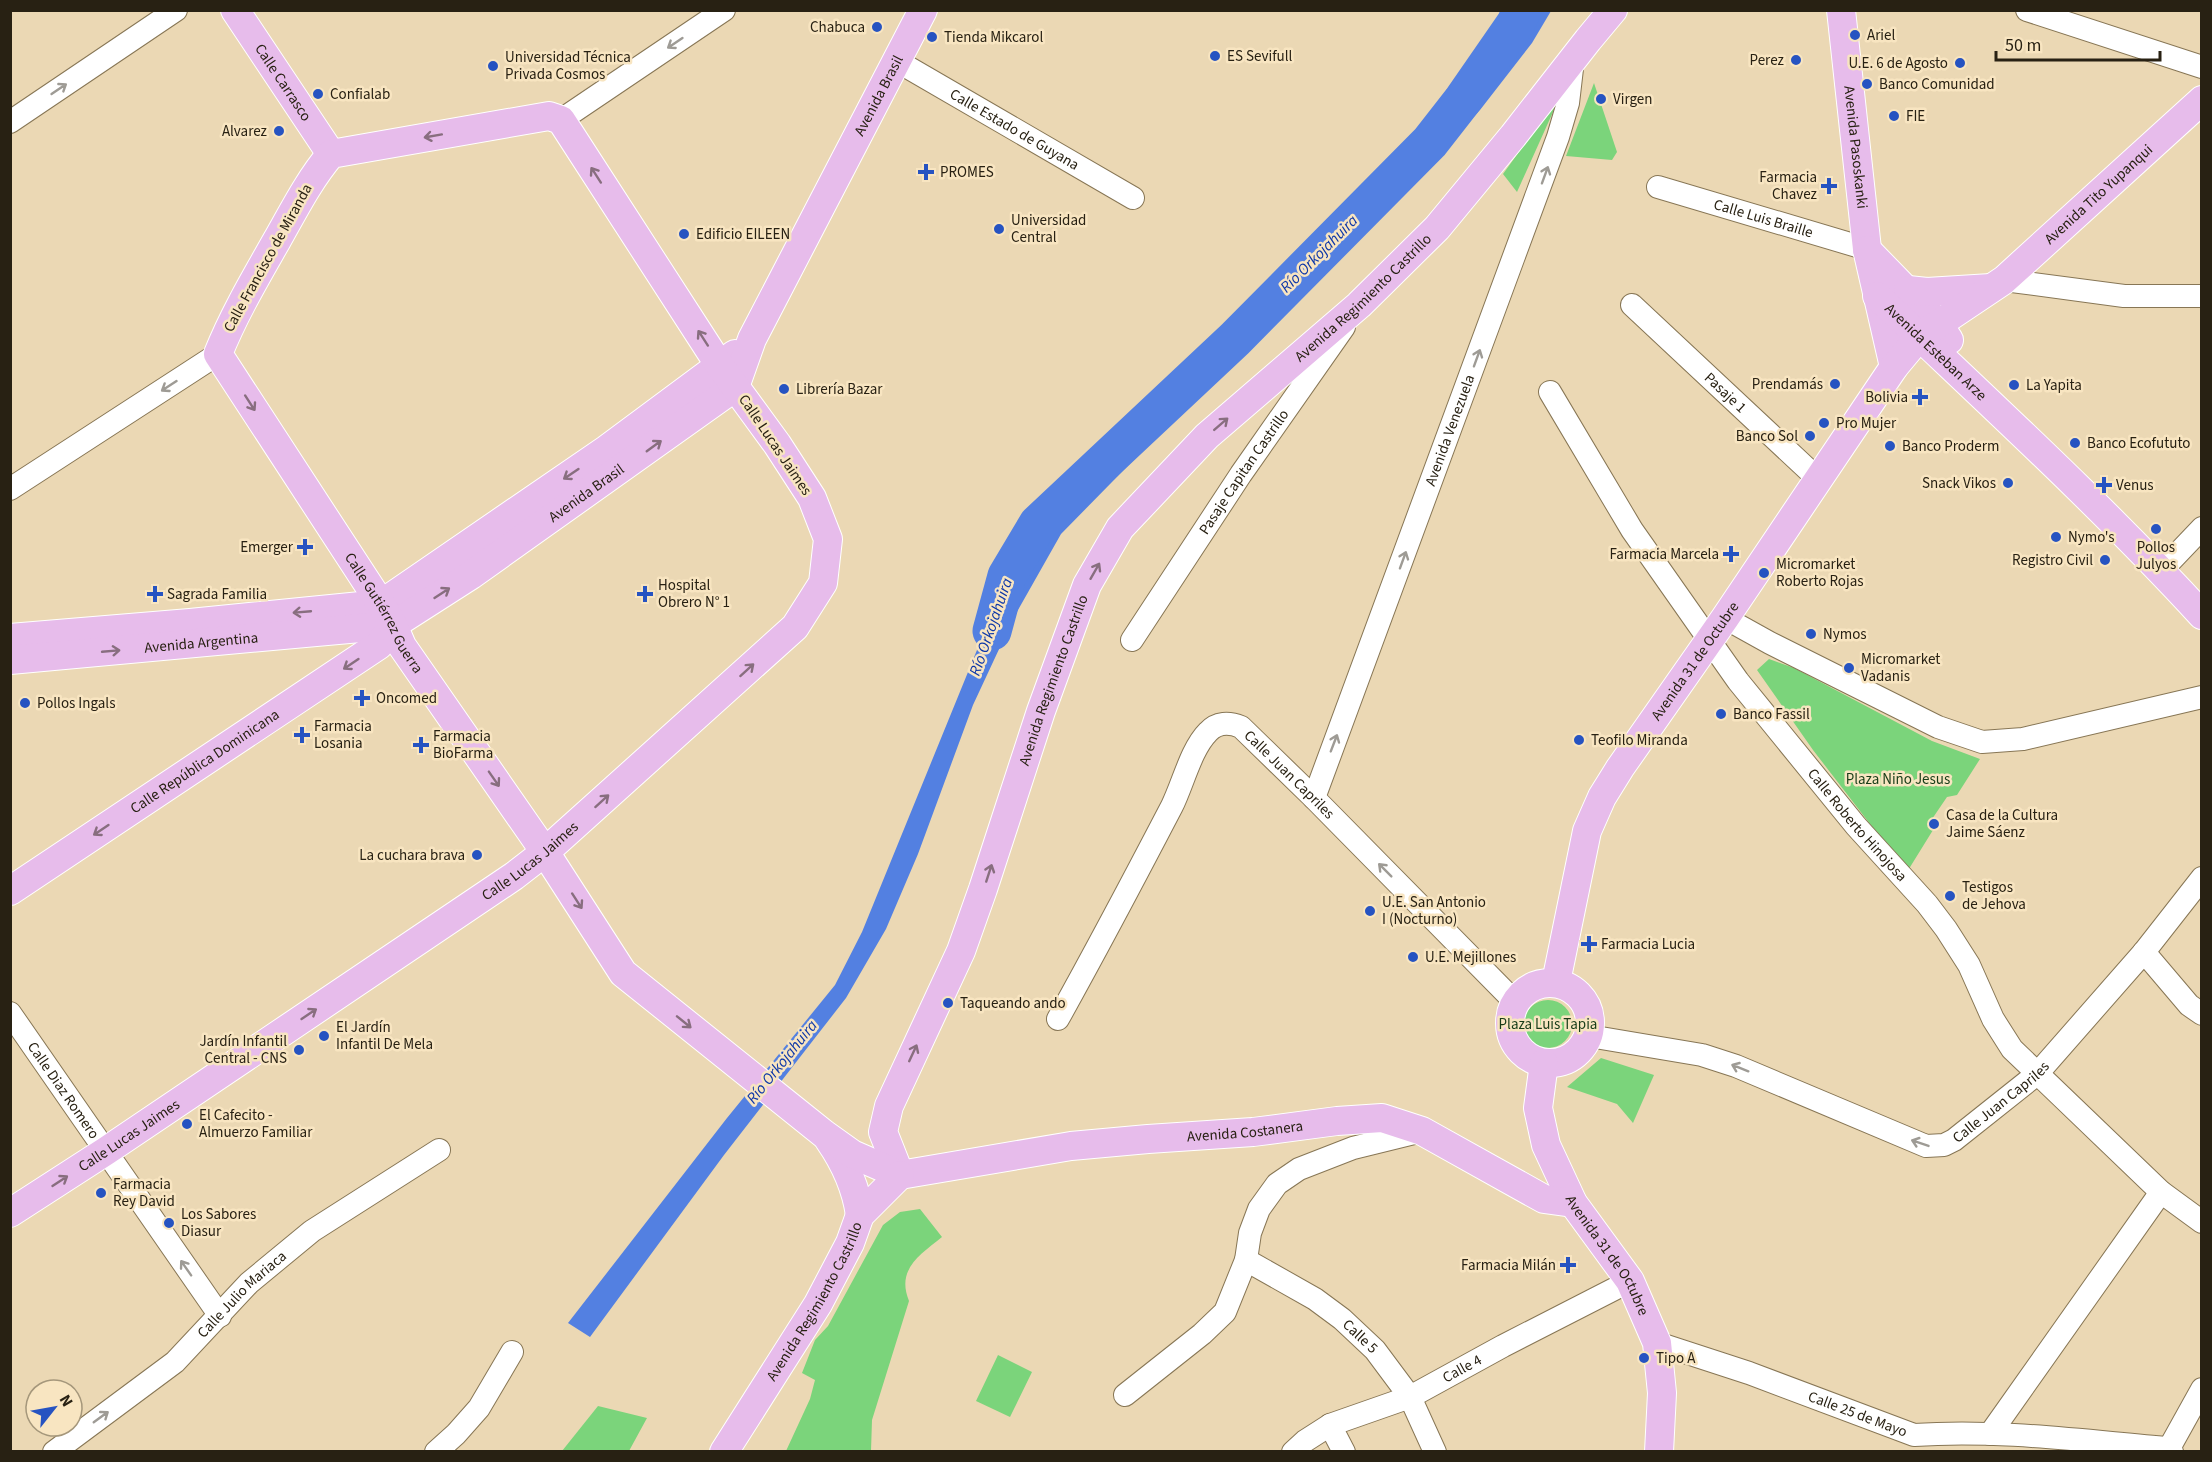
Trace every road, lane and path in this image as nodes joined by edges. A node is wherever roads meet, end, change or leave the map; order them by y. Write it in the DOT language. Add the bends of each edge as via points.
graph roads {
  1 [pos="176,10"];
  2 [pos="235,10"];
  3 [pos="724,10"];
  4 [pos="923,10"];
  5 [pos="1841,10"];
  6 [pos="2027,10"];
  7 [pos="2055,14"];
  8 [pos="1604,17"];
  9 [pos="1573,60"];
  10 [pos="897,61"];
  11 [pos="2202,67"];
  12 [pos="2202,100"];
  13 [pos="561,120"];
  14 [pos="10,122"];
  15 [pos="332,154"];
  16 [pos="1658,188"];
  17 [pos="1132,198"];
  18 [pos="1867,249"];
  19 [pos="1998,284"];
  20 [pos="1908,290"];
  21 [pos="1877,296"];
  22 [pos="2202,296"];
  23 [pos="1359,305"];
  24 [pos="1632,305"];
  25 [pos="1929,330"];
  26 [pos="218,354"];
  27 [pos="1894,367"];
  28 [pos="728,376"];
  29 [pos="1550,392"];
  30 [pos="1818,480"];
  31 [pos="10,489"];
  32 [pos="2202,528"];
  33 [pos="2161,571"];
  34 [pos="387,614"];
  35 [pos="2202,615"];
  36 [pos="1718,629"];
  37 [pos="10,638"];
  38 [pos="1132,640"];
  39 [pos="70,644"];
  40 [pos="10,660"];
  41 [pos="2202,697"];
  42 [pos="1314,798"];
  43 [pos="545,852"];
  44 [pos="2202,878"];
  45 [pos="10,891"];
  46 [pos="2144,952"];
  47 [pos="1556,982"];
  48 [pos="1515,1002"];
  49 [pos="10,1013"];
  50 [pos="2202,1014"];
  51 [pos="1058,1019"];
  52 [pos="1588,1036"];
  53 [pos="1544,1063"];
  54 [pos="2037,1074"];
  55 [pos="888,1106"];
  56 [pos="821,1131"];
  57 [pos="1422,1131"];
  58 [pos="439,1150"];
  59 [pos="106,1151"];
  60 [pos="900,1175"];
  61 [pos="2161,1192"];
  62 [pos="1573,1203"];
  63 [pos="10,1213"];
  64 [pos="860,1215"];
  65 [pos="2202,1222"];
  66 [pos="1246,1260"];
  67 [pos="1630,1281"];
  68 [pos="220,1316"];
  69 [pos="1657,1343"];
  70 [pos="512,1352"];
  71 [pos="2202,1389"];
  72 [pos="1125,1395"];
  73 [pos="1410,1397"];
  74 [pos="1330,1425"];
  75 [pos="1990,1434"];
  76 [pos="1918,1443"];
  77 [pos="2169,1450"];
  78 [pos="54,1452"];
  79 [pos="436,1452"];
  80 [pos="724,1452"];
  81 [pos="1293,1452"];
  82 [pos="1344,1452"];
  83 [pos="1436,1452"];
  84 [pos="1659,1452"];
  14 -- 1 [label="street, one-way"];
  2 -- 15 [label="main road, Calle Carrasco"];
  3 -- 13 [label="street, one-way"];
  4 -- 10 [label="main road, Avenida Brasil"];
  5 -- 18 [label="main road, Avenida Pasoskanki"];
  6 -- 7 [label="street"];
  7 -- 11 [label="street"];
  8 -- 9 [label="main road, Avenida Regimiento Castrillo"];
  9 -- 23 [label="main road, Avenida Regimiento Castrillo" via="1437,228"];
  42 -- 9 [label="street, Avenida Venezuela, one-way" via="1558,137 1568,103"];
  10 -- 17 [label="street, Calle Estado de Guyana"];
  10 -- 28 [label="main road, Avenida Brasil" via="753,339"];
  12 -- 19 [label="main road, Avenida Tito Yupanqui"];
  13 -- 15 [label="main road, one-way" via="549,116"];
  28 -- 13 [label="main road, one-way"];
  15 -- 26 [label="main road, Calle Francisco de Miranda" via="314,176 259,271"];
  16 -- 18 [label="street, Calle Luis Braille"];
  18 -- 20 [label="main road, Avenida Esteban Arze"];
  18 -- 21 [label="main road, Avenida Esteban Arze"];
  19 -- 20 [label="main road" via="1927,292"];
  19 -- 22 [label="street" via="2124,296"];
  19 -- 25 [label="main road, Avenida Tito Yupanqui"];
  20 -- 25 [label="main road, Avenida Esteban Arze"];
  21 -- 25 [label="main road, Avenida Esteban Arze"];
  21 -- 27 [label="main road"];
  23 -- 38 [label="street, Pasaje Capitan Castrillo"];
  55 -- 23 [label="main road, Avenida Regimiento Castrillo, one-way" via="961,951 1087,585 1120,528 1207,436"];
  24 -- 30 [label="street, Pasaje 1"];
  25 -- 27 [label="main road, Avenida 31 de Octubre"];
  25 -- 33 [label="main road, Avenida Esteban Arze" via="1998,411"];
  26 -- 31 [label="street, one-way"];
  26 -- 34 [label="main road, Calle Gutiérrez Guerra, one-way"];
  27 -- 30 [label="main road, Avenida 31 de Octubre"];
  28 -- 34 [label="main road, Avenida Brasil" via="615,459"];
  43 -- 28 [label="main road, Calle Lucas Jaimes, one-way" via="795,627 823,583 828,539 812,498"];
  29 -- 36 [label="street, Calle Roberto Hinojosa" via="1632,530"];
  30 -- 36 [label="main road, Avenida 31 de Octubre"];
  32 -- 33 [label="street"];
  33 -- 35 [label="main road, Avenida Esteban Arze"];
  34 -- 39 [label="main road, Avenida Argentina"];
  34 -- 43 [label="main road, Calle Gutiérrez Guerra, one-way" via="402,646"];
  34 -- 45 [label="main road, Calle República Dominicana, one-way" via="380,645"];
  36 -- 41 [label="street" via="1770,643 1938,727 1982,742 2023,739"];
  36 -- 47 [label="main road, Avenida 31 de Octubre" via="1620,768 1587,831"];
  36 -- 54 [label="street, Calle Roberto Hinojosa" via="1738,681 1946,929 1969,965 2003,1037"];
  37 -- 39 [label="main road, Avenida Argentina"];
  39 -- 40 [label="main road, Avenida Argentina"];
  48 -- 42 [label="street, Calle Juan Capriles, one-way"];
  42 -- 51 [label="street, Calle Juan Capriles" via="1241,727 1221,724 1209,731 1113,921"];
  43 -- 56 [label="main road, Calle Gutiérrez Guerra, one-way" via="623,973"];
  59 -- 43 [label="main road, Calle Lucas Jaimes, one-way"];
  44 -- 46 [label="street, Calle Juan Capriles"];
  46 -- 50 [label="street" via="2189,1005"];
  46 -- 54 [label="street, Calle Juan Capriles"];
  47 -- 48 [label="main road" via="1540,983 1525,990"];
  47 -- 52 [label="main road" via="1569,987 1588,1008"];
  48 -- 53 [label="main road" via="1510,1017 1514,1040 1529,1057"];
  49 -- 59 [label="street, Calle Diaz Romero"];
  52 -- 53 [label="main road" via="1571,1058"];
  54 -- 52 [label="street, Calle Juan Capriles, one-way" via="1954,1140 1926,1146 1736,1066 1702,1055"];
  53 -- 62 [label="main road, Avenida 31 de Octubre" via="1538,1108 1546,1145"];
  54 -- 61 [label="street, Calle Roberto Hinojosa"];
  55 -- 56 [label="main road" via="867,1133 850,1138"];
  55 -- 60 [label="main road, Avenida Regimiento Castrillo" via="883,1132"];
  56 -- 60 [label="main road" via="852,1154"];
  56 -- 64 [label="main road" via="841,1156"];
  57 -- 60 [label="main road, Avenida Costanera" via="1382,1118 1337,1121 1253,1132 1071,1146"];
  57 -- 62 [label="main road, Avenida Costanera" via="1544,1199"];
  57 -- 66 [label="street" via="1353,1148 1299,1169 1277,1184 1259,1209"];
  58 -- 68 [label="street, Calle Julio Mariaca" via="312,1231 249,1283"];
  63 -- 59 [label="main road, Calle Lucas Jaimes, one-way"];
  68 -- 59 [label="street, Calle Diaz Romero, one-way"];
  60 -- 64 [label="main road, Avenida Regimiento Castrillo"];
  61 -- 65 [label="street, Calle Roberto Hinojosa"];
  61 -- 75 [label="street"];
  62 -- 67 [label="main road, Avenida 31 de Octubre"];
  64 -- 80 [label="main road, Avenida Regimiento Castrillo" via="818,1304"];
  66 -- 72 [label="street" via="1225,1312"];
  66 -- 73 [label="street, Calle 5" via="1342,1319 1375,1350"];
  67 -- 69 [label="main road, Avenida 31 de Octubre"];
  67 -- 73 [label="street, Calle 4"];
  78 -- 68 [label="street, Calle Julio Mariaca, one-way" via="175,1362"];
  69 -- 76 [label="street, Calle 25 de Mayo" via="1749,1373"];
  69 -- 84 [label="main road, Avenida 31 de Octubre" via="1662,1393"];
  70 -- 79 [label="street" via="479,1408"];
  71 -- 77 [label="street"];
  73 -- 74 [label="street, Calle 4"];
  73 -- 83 [label="street, Calle 5"];
  74 -- 81 [label="street, Calle 4"];
  74 -- 82 [label="street"];
  75 -- 76 [label="street, Calle 25 de Mayo" via="1941,1433"];
  75 -- 77 [label="street, Calle 25 de Mayo"];
}
